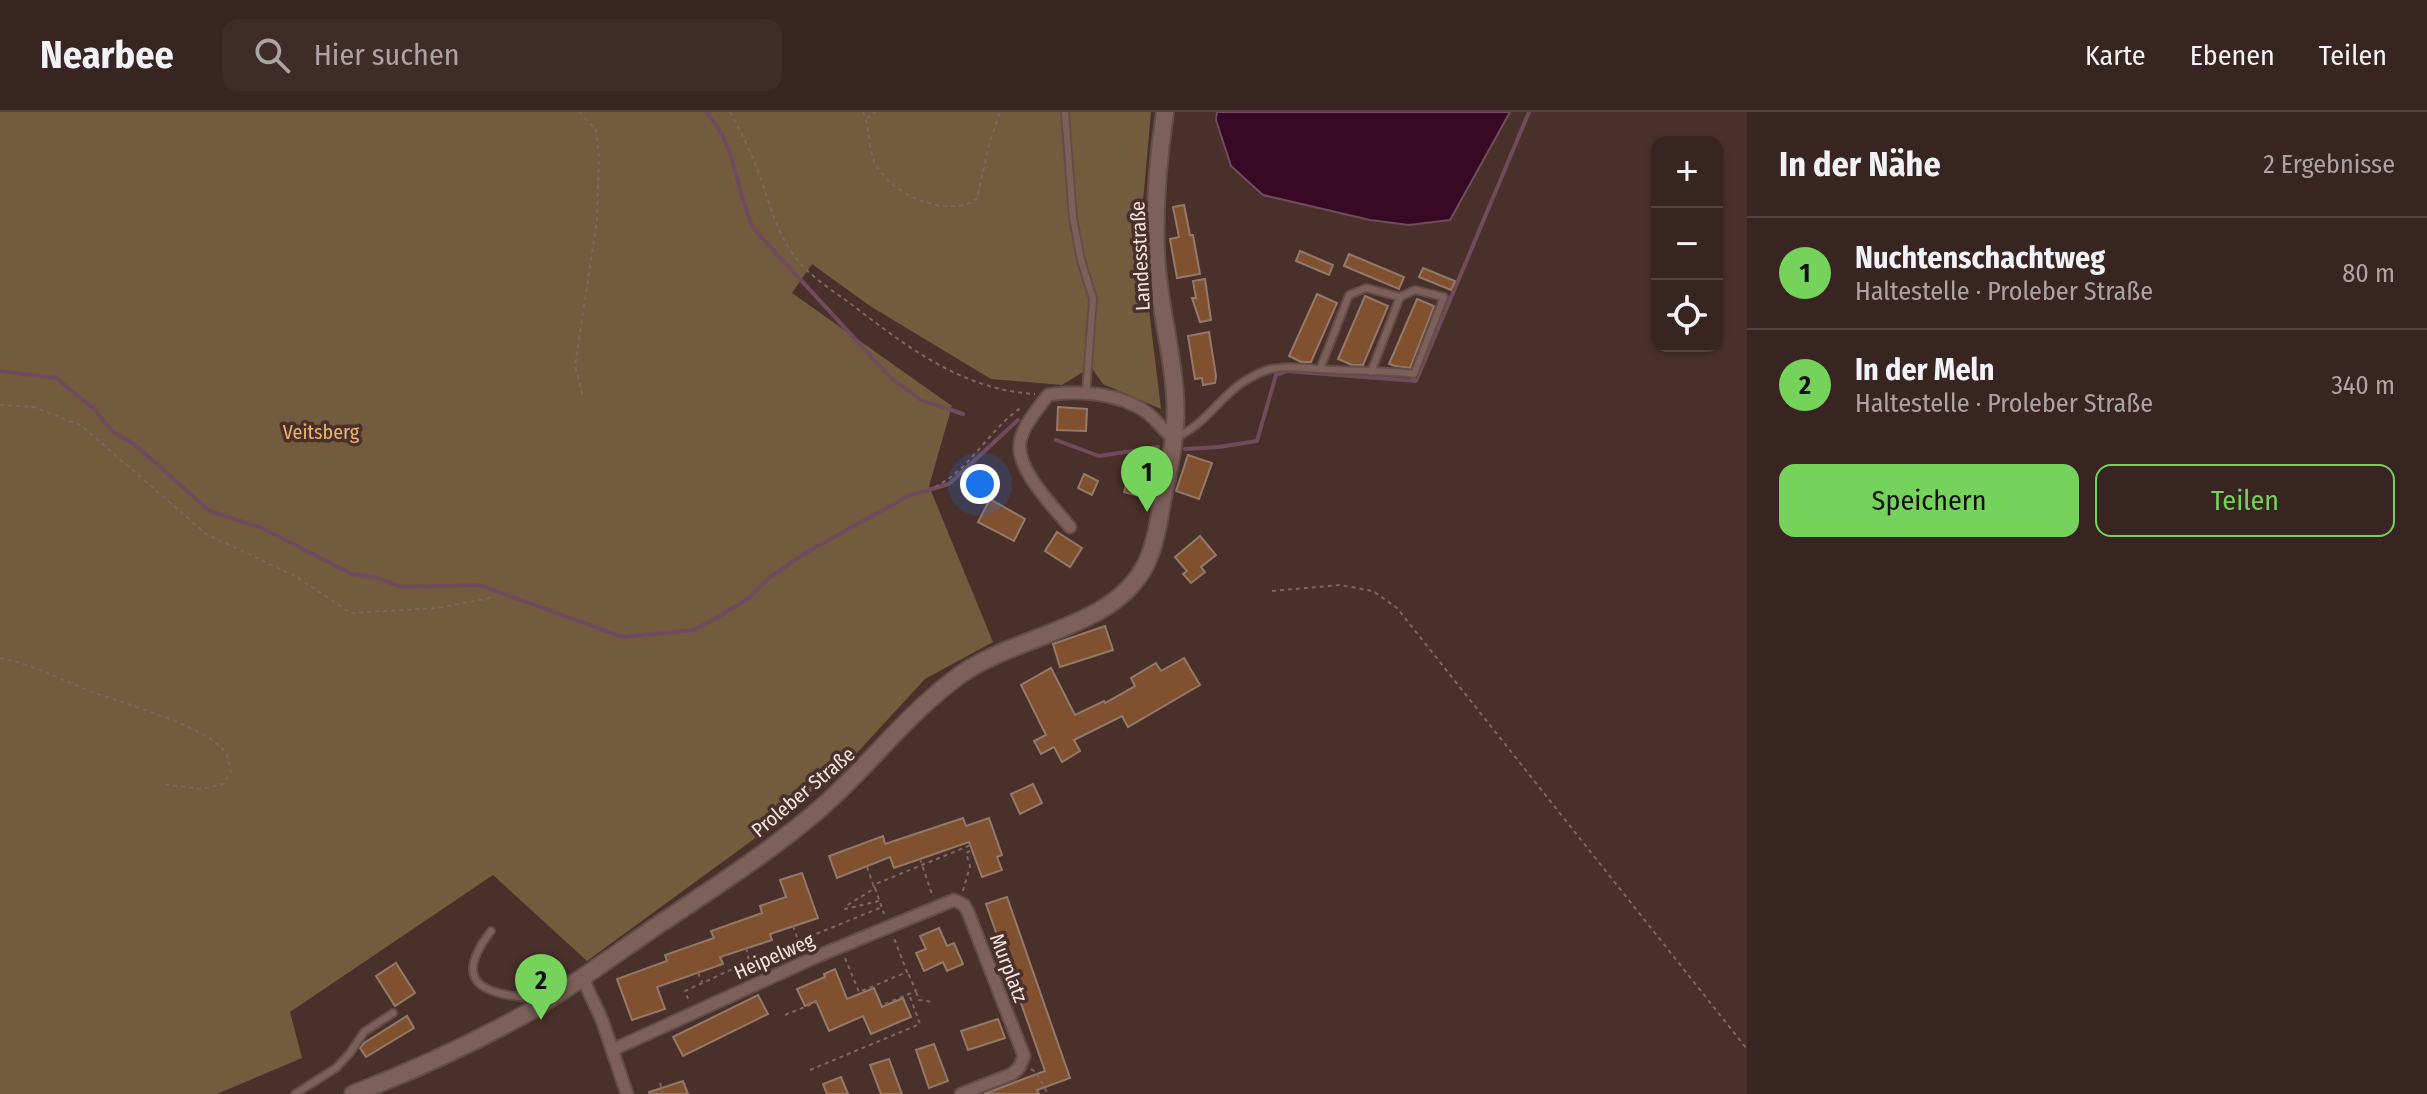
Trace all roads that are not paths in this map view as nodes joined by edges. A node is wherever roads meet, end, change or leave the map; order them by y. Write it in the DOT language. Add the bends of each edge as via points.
graph roads {
  1 [pos="1065,112"];
  2 [pos="1165,112"];
  3 [pos="1400,297"];
  4 [pos="1320,369"];
  5 [pos="1371,372"];
  6 [pos="1086,393"];
  7 [pos="1175,398"];
  8 [pos="1173,438"];
  9 [pos="1070,527"];
  10 [pos="957,901"];
  11 [pos="491,931"];
  12 [pos="582,977"];
  13 [pos="549,999"];
  14 [pos="393,1013"];
  15 [pos="612,1050"];
  16 [pos="295,1094"];
  17 [pos="353,1094"];
  18 [pos="627,1094"];
  19 [pos="961,1094"];
  1 -- 6 [label="lane" via="1073,218 1093,299"];
  2 -- 7 [label="main road, Landesstraße" via="1156,256"];
  3 -- 4 [label="lane" via="1366,288 1349,295"];
  3 -- 5 [label="lane"];
  3 -- 5 [label="lane" via="1415,290 1444,297 1414,374"];
  4 -- 5 [label="lane"];
  4 -- 8 [label="lane" via="1267,370 1242,382 1196,426"];
  6 -- 8 [label="street" via="1144,410"];
  6 -- 9 [label="street" via="1048,395 1020,442 1026,471"];
  7 -- 8 [label="main road, Proleber Straße"];
  8 -- 12 [label="main road, Proleber Straße" via="1148,562 1118,601 958,676 813,815"];
  10 -- 15 [label="street, Heipelweg" via="840,946"];
  10 -- 19 [label="street, Murplatz" via="968,912 1023,1059 1012,1074"];
  11 -- 13 [label="lane" via="472,965 477,981 503,995"];
  12 -- 13 [label="main road, Proleber Straße"];
  12 -- 15 [label="street"];
  13 -- 17 [label="main road, Proleber Straße" via="460,1048"];
  14 -- 16 [label="lane" via="364,1032 336,1068"];
  15 -- 18 [label="street"];
}
